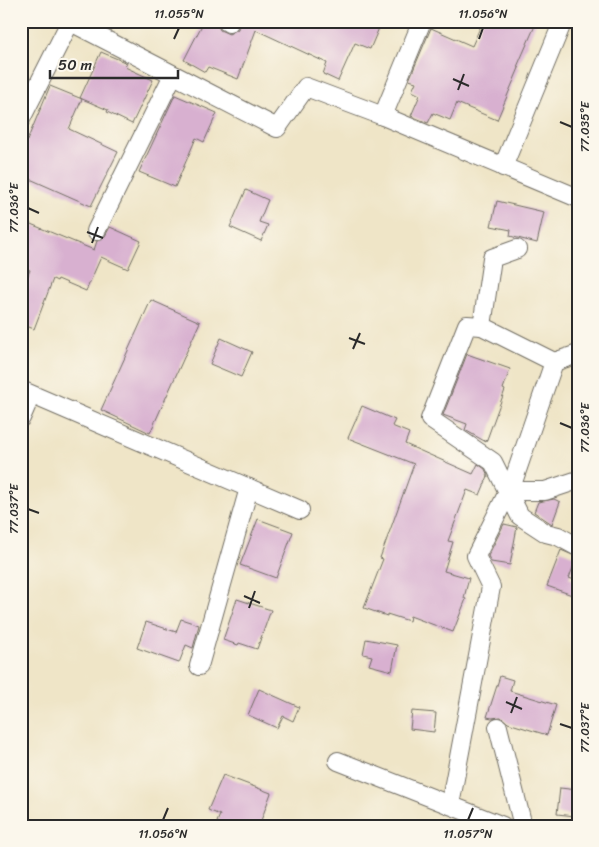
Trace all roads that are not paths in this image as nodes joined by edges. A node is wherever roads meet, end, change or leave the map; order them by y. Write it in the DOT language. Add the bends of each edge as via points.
graph roads {
  1 [pos="422,21"];
  2 [pos="563,21"];
  3 [pos="69,22"];
  4 [pos="173,75"];
  5 [pos="383,116"];
  6 [pos="21,119"];
  7 [pos="503,167"];
  8 [pos="578,198"];
  9 [pos="96,231"];
  10 [pos="517,249"];
  11 [pos="482,326"];
  12 [pos="578,354"];
  13 [pos="554,362"];
  14 [pos="26,393"];
  15 [pos="21,418"];
  16 [pos="578,480"];
  17 [pos="248,488"];
  18 [pos="509,491"];
  19 [pos="300,510"];
  20 [pos="578,547"];
  21 [pos="199,666"];
  22 [pos="498,727"];
  23 [pos="338,761"];
  24 [pos="450,805"];
  25 [pos="503,826"];
  26 [pos="523,826"];
  1 -- 5 [label="street"];
  2 -- 7 [label="street"];
  3 -- 4 [label="street"];
  3 -- 6 [label="street"];
  4 -- 5 [label="street" via="277,128 306,87"];
  4 -- 9 [label="street"];
  5 -- 7 [label="street"];
  7 -- 8 [label="street"];
  10 -- 11 [label="street" via="492,258"];
  11 -- 13 [label="street"];
  11 -- 18 [label="street" via="467,325 430,419 494,462"];
  12 -- 13 [label="street"];
  13 -- 18 [label="street"];
  14 -- 15 [label="street"];
  14 -- 17 [label="street"];
  16 -- 18 [label="street" via="545,491"];
  17 -- 19 [label="street"];
  17 -- 21 [label="street"];
  18 -- 20 [label="street" via="520,516 546,533"];
  18 -- 24 [label="street" via="476,556 491,587"];
  22 -- 26 [label="street"];
  23 -- 24 [label="street"];
  24 -- 25 [label="street"];
}
